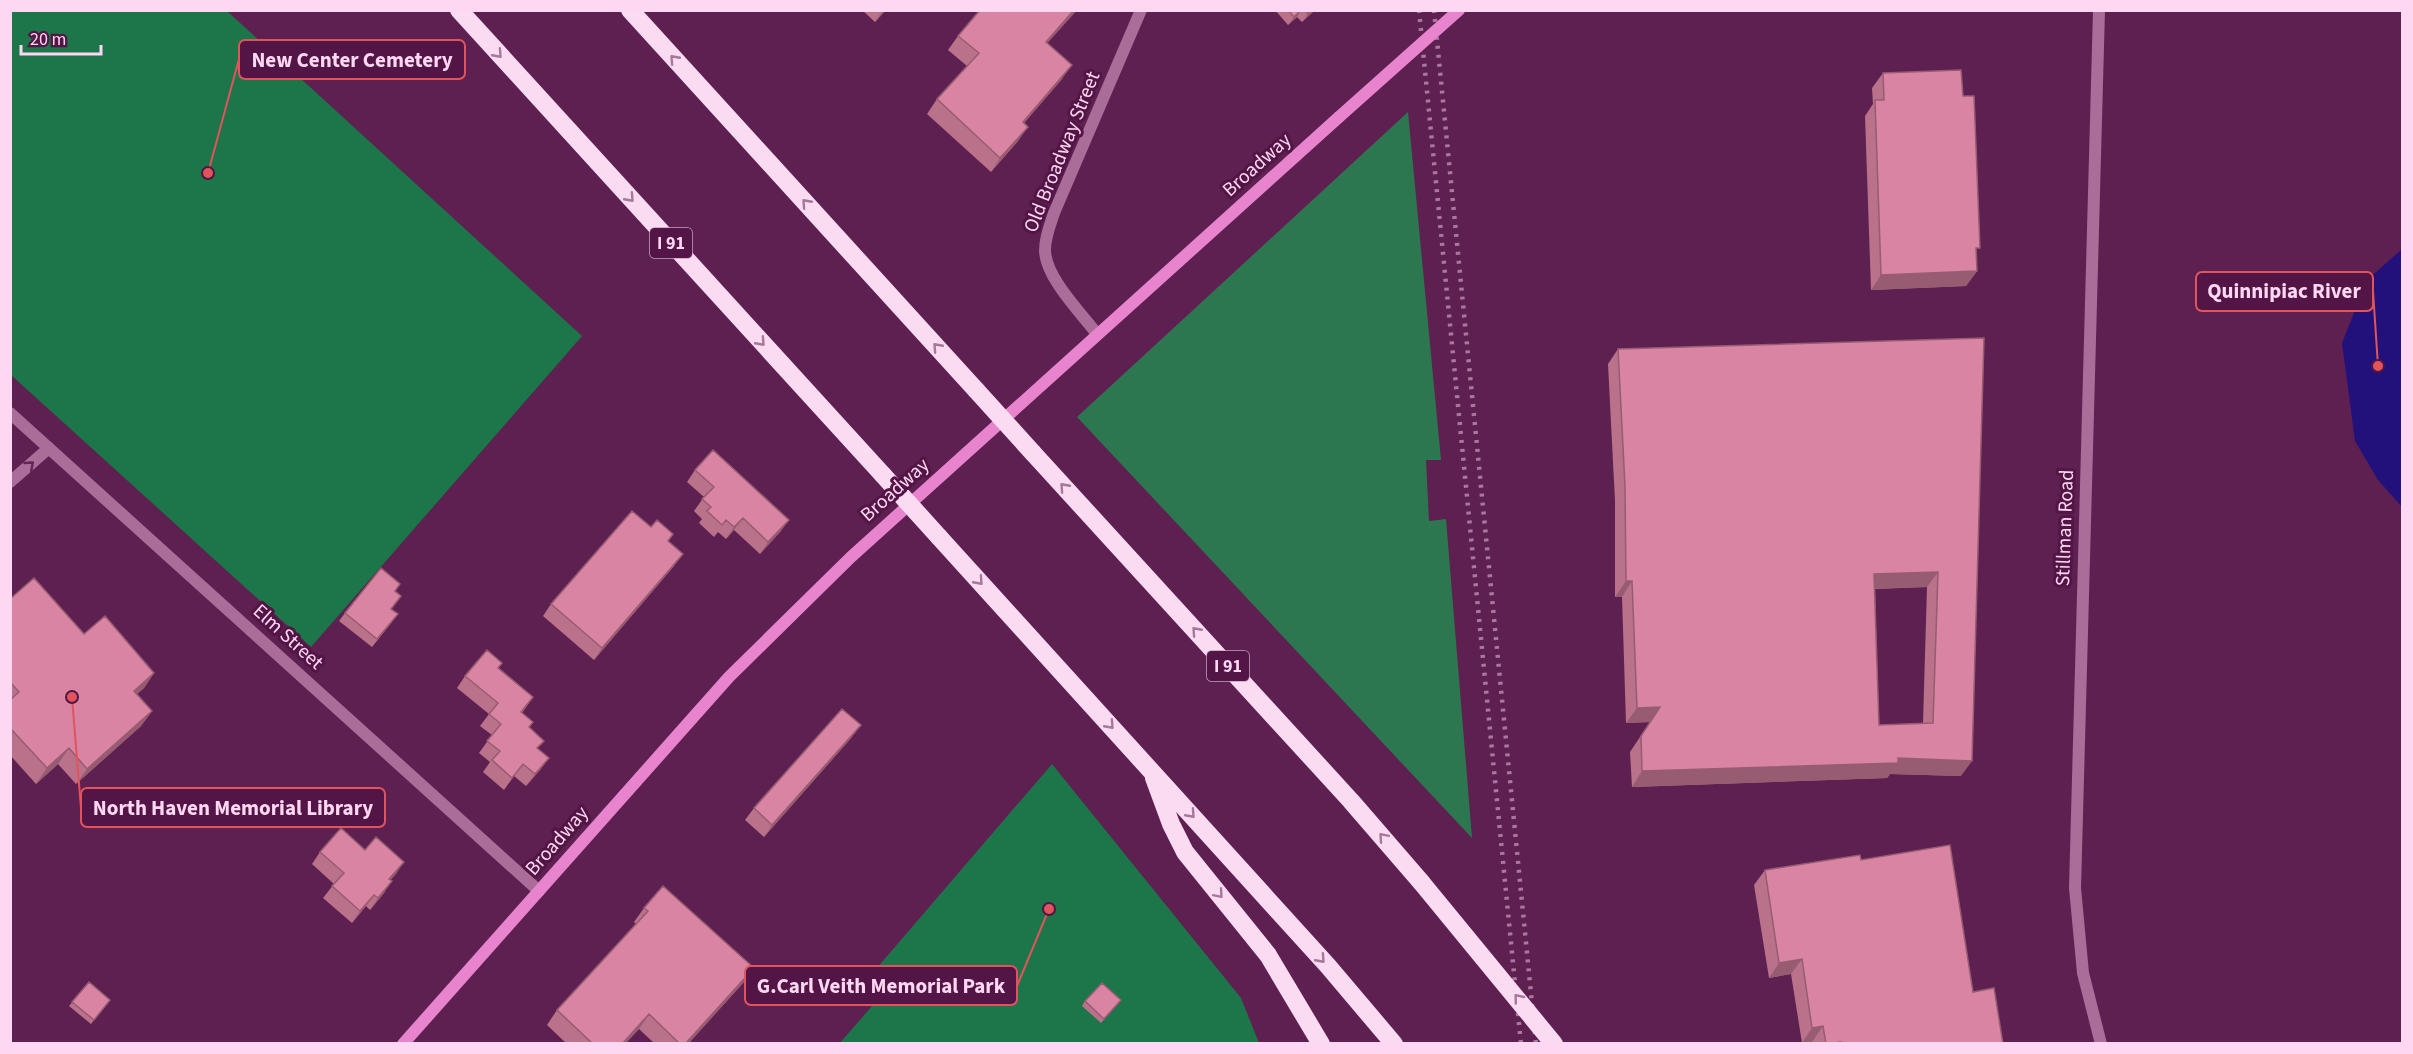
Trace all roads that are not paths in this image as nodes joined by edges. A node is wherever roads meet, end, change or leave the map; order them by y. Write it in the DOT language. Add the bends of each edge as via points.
graph roads {
  1 [pos="459,10"];
  2 [pos="630,10"];
  3 [pos="1141,10"];
  4 [pos="1459,10"];
  5 [pos="2099,10"];
  6 [pos="1097,334"];
  7 [pos="10,413"];
  8 [pos="49,448"];
  9 [pos="10,482"];
  10 [pos="1152,771"];
  11 [pos="539,891"];
  12 [pos="403,1044"];
  13 [pos="1321,1044"];
  14 [pos="1394,1044"];
  15 [pos="1554,1044"];
  16 [pos="2102,1044"];
  1 -- 10 [label="highway, I 91, one-way, bridge"];
  15 -- 2 [label="highway, I 91, one-way, bridge" via="1352,801"];
  3 -- 6 [label="street, Old Broadway Street" via="1054,213 1046,242 1045,254 1053,276"];
  4 -- 6 [label="main road, Broadway, bridge"];
  5 -- 16 [label="street, Stillman Road" via="2075,888 2083,973"];
  6 -- 11 [label="main road, Broadway" via="790,615 679,732"];
  7 -- 8 [label="street, Elm Street"];
  9 -- 8 [label="street, one-way"];
  8 -- 11 [label="street, Elm Street"];
  10 -- 13 [label="highway, one-way" via="1185,852 1268,956"];
  10 -- 14 [label="highway, I 91, one-way"];
  11 -- 12 [label="main road, Broadway"];
}
